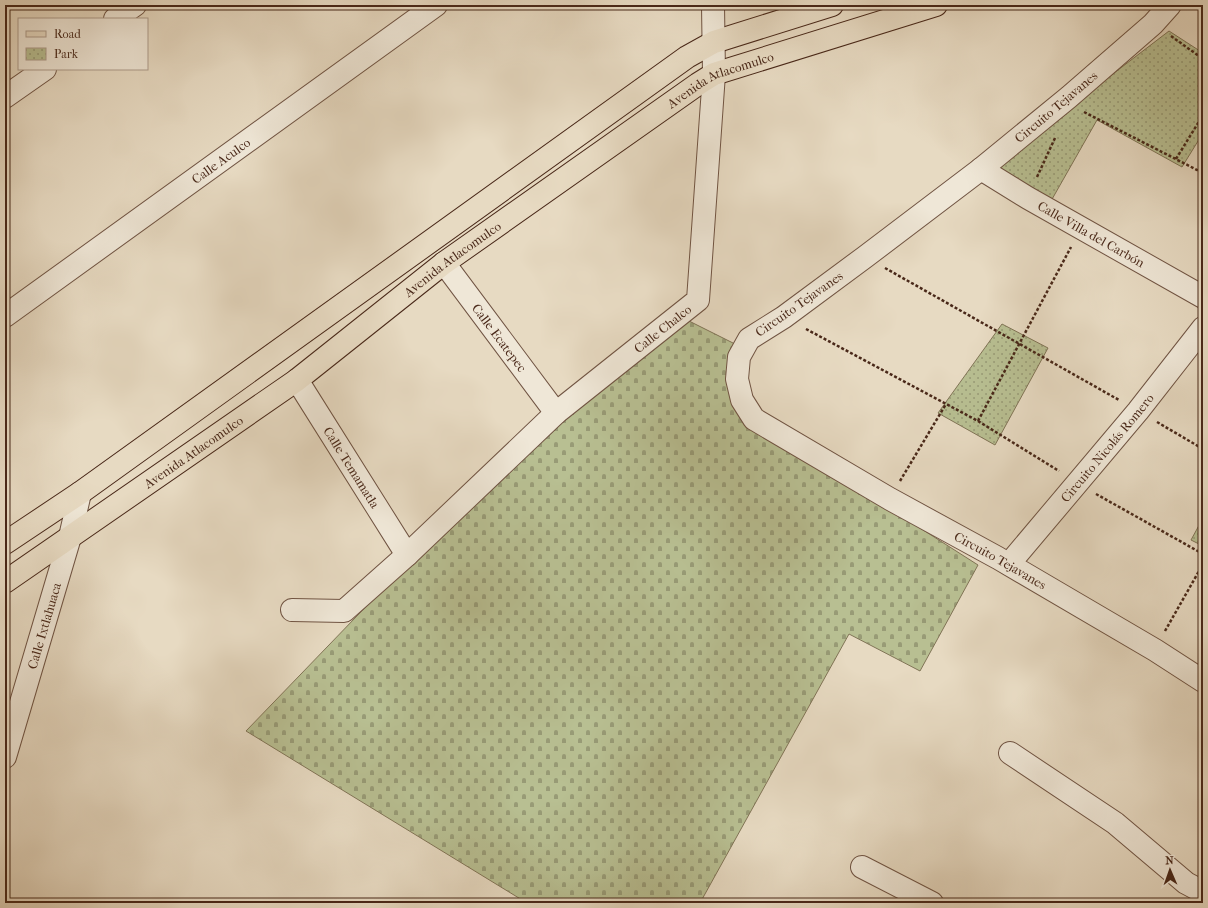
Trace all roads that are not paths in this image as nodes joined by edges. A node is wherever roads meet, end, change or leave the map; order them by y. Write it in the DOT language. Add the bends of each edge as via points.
graph roads {
  1 [pos="135,5"];
  2 [pos="436,5"];
  3 [pos="714,5"];
  4 [pos="832,5"];
  5 [pos="936,5"];
  6 [pos="1170,5"];
  7 [pos="116,18"];
  8 [pos="714,42"];
  9 [pos="44,70"];
  10 [pos="714,74"];
  11 [pos="5,97"];
  12 [pos="981,169"];
  13 [pos="444,263"];
  14 [pos="1203,297"];
  15 [pos="5,316"];
  16 [pos="1203,328"];
  17 [pos="297,380"];
  18 [pos="556,413"];
  19 [pos="80,493"];
  20 [pos="70,537"];
  21 [pos="5,543"];
  22 [pos="407,554"];
  23 [pos="1009,564"];
  24 [pos="5,582"];
  25 [pos="292,610"];
  26 [pos="1203,681"];
  27 [pos="1010,753"];
  28 [pos="5,757"];
  29 [pos="862,867"];
  30 [pos="1203,892"];
  31 [pos="932,903"];
  1 -- 7 [label="street"];
  2 -- 15 [label="street, Calle Aculco"];
  3 -- 8 [label="street, Calle Chalco"];
  4 -- 8 [label="main road, Avenida Atlacomulco"];
  5 -- 10 [label="main road, Avenida Atlacomulco"];
  6 -- 12 [label="street, Circuito Tejavanes" via="1153,24 1069,97"];
  8 -- 10 [label="street, Calle Chalco"];
  8 -- 19 [label="main road, Avenida Atlacomulco" via="681,62"];
  9 -- 11 [label="street"];
  10 -- 13 [label="main road, Avenida Atlacomulco"];
  10 -- 18 [label="street, Calle Chalco" via="698,300"];
  12 -- 14 [label="street, Calle Villa del Carbón"];
  12 -- 23 [label="street, Circuito Tejavanes" via="784,317 749,339 738,357 737,379 742,400 754,419 890,499"];
  13 -- 17 [label="main road, Avenida Atlacomulco"];
  13 -- 18 [label="street, Calle Ecatepec"];
  16 -- 23 [label="street, Circuito Nicolás Romero" via="1138,411"];
  17 -- 20 [label="main road, Avenida Atlacomulco"];
  17 -- 22 [label="street, Calle Temamatla"];
  18 -- 22 [label="street, Calle Chalco"];
  19 -- 20 [label="street, Calle Ixtlahuaca"];
  19 -- 21 [label="main road, Avenida Atlacomulco"];
  20 -- 24 [label="main road, Avenida Atlacomulco"];
  20 -- 28 [label="street, Calle Ixtlahuaca"];
  22 -- 25 [label="street, Calle Chalco" via="344,611"];
  23 -- 26 [label="street, Circuito Tejavanes"];
  27 -- 30 [label="street" via="1115,823 1186,883"];
  29 -- 31 [label="street"];
}
